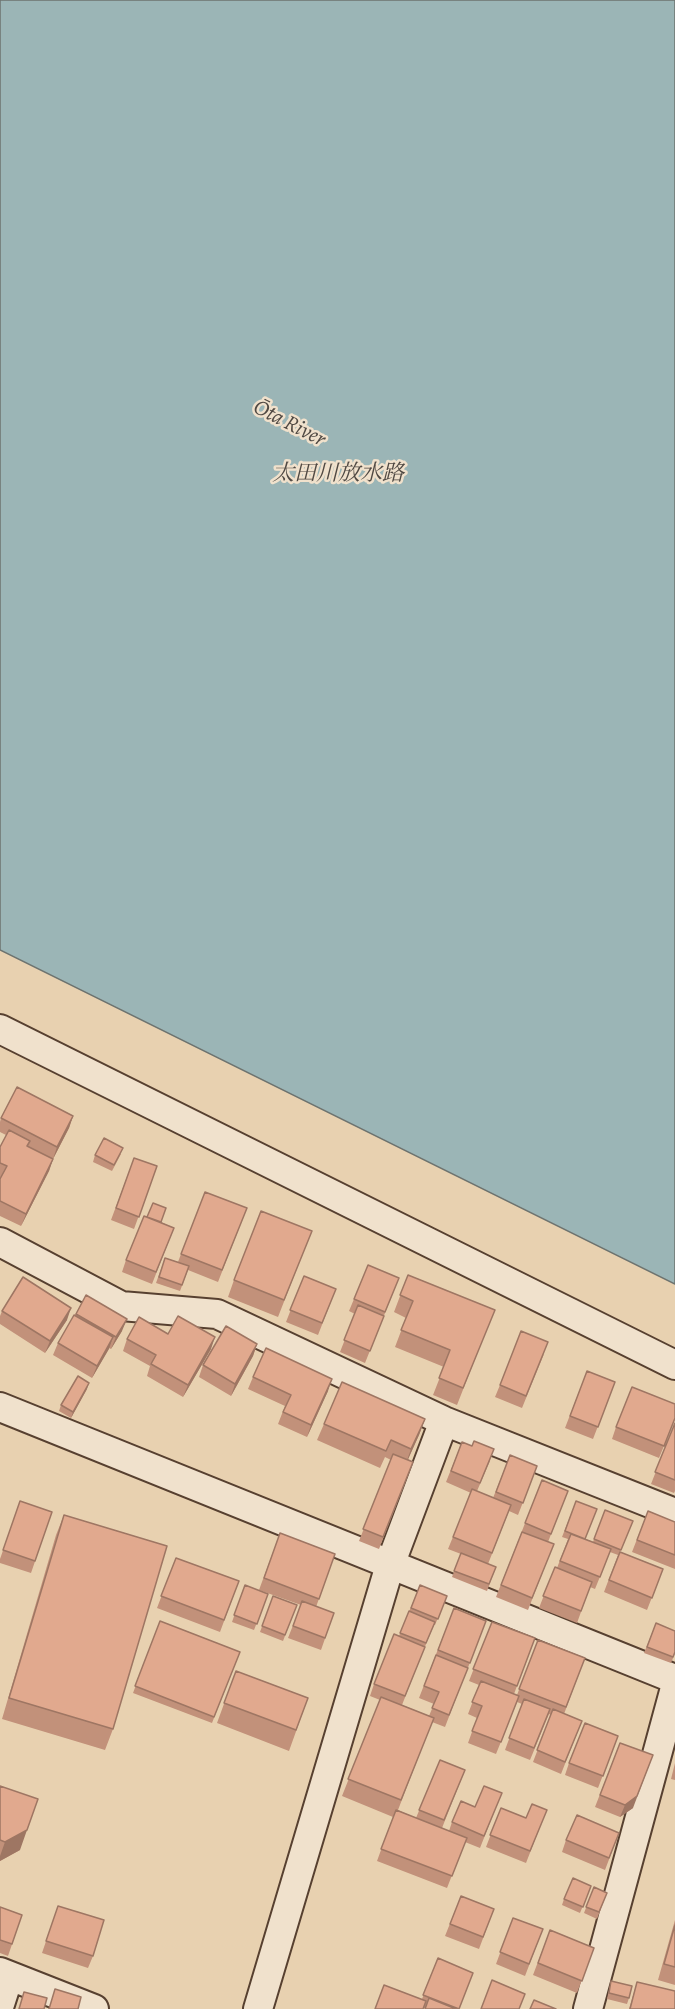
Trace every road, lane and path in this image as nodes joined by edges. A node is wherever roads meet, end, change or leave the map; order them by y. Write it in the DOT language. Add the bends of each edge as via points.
graph roads {
  1 [pos="0,1029"];
  2 [pos="0,1242"];
  3 [pos="675,1365"];
  4 [pos="0,1407"];
  5 [pos="444,1421"];
  6 [pos="675,1513"];
  7 [pos="390,1565"];
  8 [pos="675,1679"];
  9 [pos="675,1688"];
  10 [pos="4,1974"];
  11 [pos="0,2004"];
  12 [pos="94,2009"];
  13 [pos="258,2009"];
  14 [pos="588,2009"];
  1 -- 3 [label="street"];
  2 -- 5 [label="street" via="121,1306 217,1314"];
  4 -- 7 [label="street"];
  5 -- 6 [label="street"];
  5 -- 7 [label="street"];
  7 -- 8 [label="street"];
  7 -- 13 [label="street"];
  9 -- 14 [label="street"];
  10 -- 11 [label="street"];
  10 -- 12 [label="street"];
}
